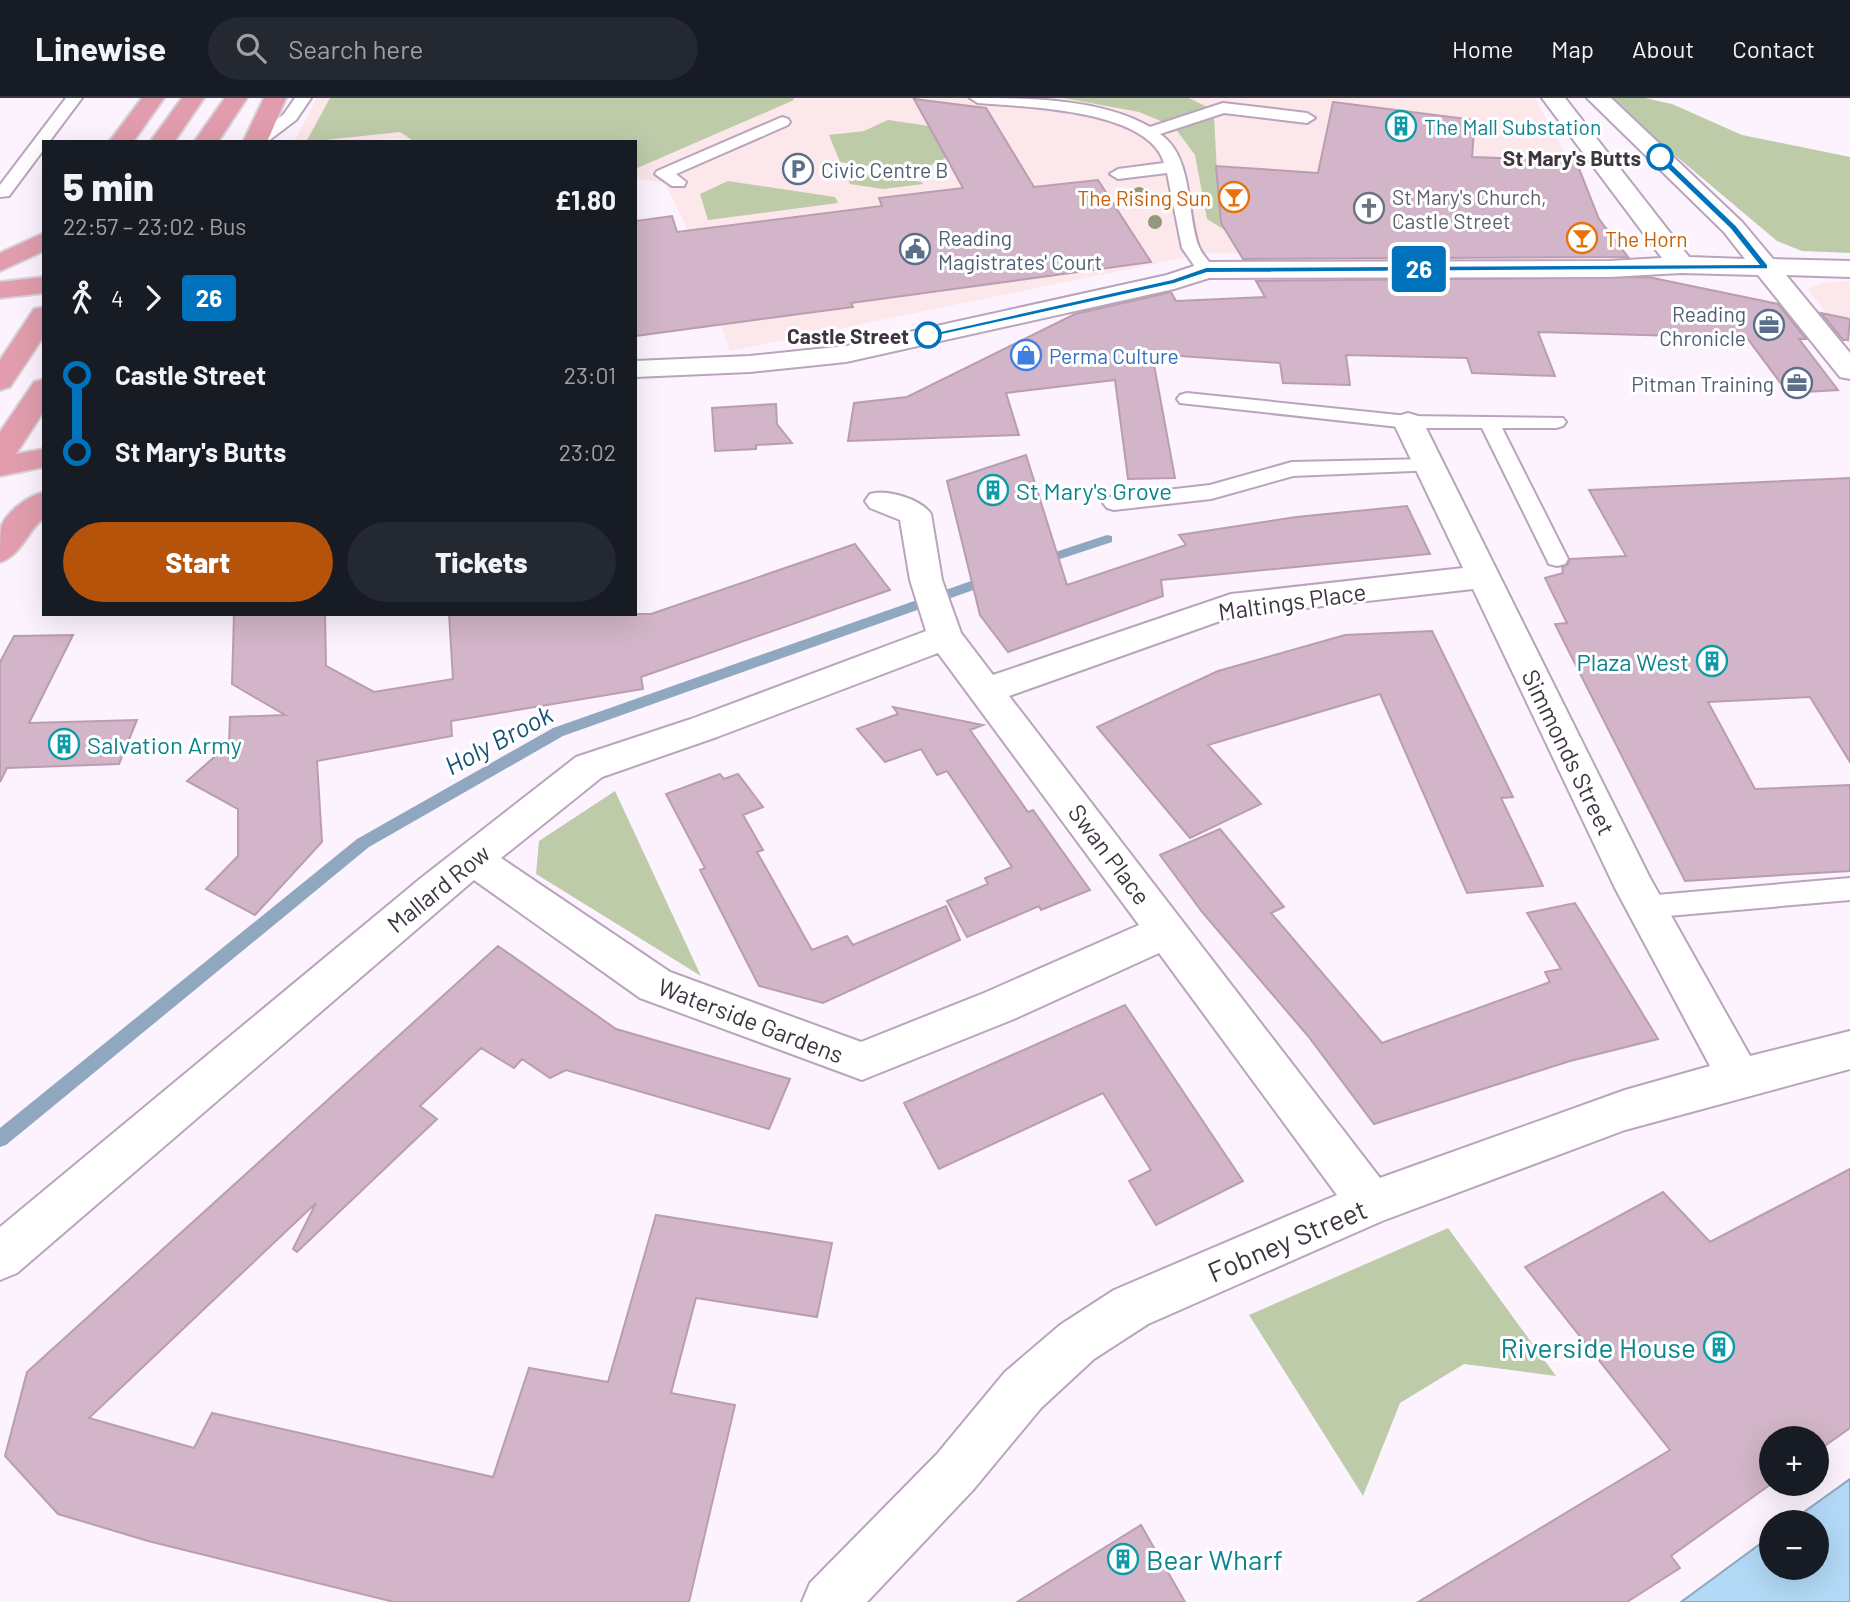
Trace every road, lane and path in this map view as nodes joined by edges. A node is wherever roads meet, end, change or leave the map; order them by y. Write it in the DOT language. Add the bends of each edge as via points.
graph roads {
  1 [pos="74,98"];
  2 [pos="153,98"];
  3 [pos="194,98"];
  4 [pos="236,98"];
  5 [pos="275,98"];
  6 [pos="303,98"];
  7 [pos="978,98"];
  8 [pos="1553,98"];
  9 [pos="1598,98"];
  10 [pos="1083,112"];
  11 [pos="1307,118"];
  12 [pos="782,121"];
  13 [pos="1068,127"];
  14 [pos="1150,132"];
  15 [pos="42,140"];
  16 [pos="42,140"];
  17 [pos="122,140"];
  18 [pos="163,140"];
  19 [pos="207,140"];
  20 [pos="257,140"];
  21 [pos="259,140"];
  22 [pos="1173,167"];
  23 [pos="1118,174"];
  24 [pos="678,182"];
  25 [pos="0,192"];
  26 [pos="42,242"];
  27 [pos="0,263"];
  28 [pos="1681,265"];
  29 [pos="1765,267"];
  30 [pos="1850,269"];
  31 [pos="1206,270"];
  32 [pos="42,285"];
  33 [pos="0,290"];
  34 [pos="42,318"];
  35 [pos="637,369"];
  36 [pos="1850,371"];
  37 [pos="0,381"];
  38 [pos="42,394"];
  39 [pos="1188,399"];
  40 [pos="1408,422"];
  41 [pos="1489,422"];
  42 [pos="1556,422"];
  43 [pos="18,460"];
  44 [pos="1429,465"];
  45 [pos="881,501"];
  46 [pos="1114,503"];
  47 [pos="42,504"];
  48 [pos="0,551"];
  49 [pos="1557,559"];
  50 [pos="1483,577"];
  51 [pos="935,610"];
  52 [pos="988,690"];
  53 [pos="472,859"];
  54 [pos="1850,889"];
  55 [pos="1645,907"];
  56 [pos="1166,931"];
  57 [pos="1850,1050"];
  58 [pos="1739,1077"];
  59 [pos="1371,1203"];
  60 [pos="0,1257"];
  61 [pos="829,1602"];
  1 -- 16 [label="lane"];
  2 -- 17 [label="main road"];
  3 -- 18 [label="main road"];
  4 -- 19 [label="main road"];
  5 -- 20 [label="main road"];
  6 -- 21 [label="lane" via="290,117"];
  7 -- 10 [label="lane"];
  8 -- 28 [label="street"];
  9 -- 29 [label="street" via="1733,227"];
  10 -- 13 [label="lane"];
  10 -- 14 [label="lane" via="1127,121"];
  11 -- 14 [label="lane" via="1223,108"];
  12 -- 24 [label="lane" via="663,174"];
  14 -- 22 [label="lane" via="1161,140"];
  15 -- 25 [label="lane"];
  22 -- 23 [label="lane"];
  22 -- 31 [label="lane" via="1191,250"];
  26 -- 27 [label="main road"];
  28 -- 29 [label="street"];
  28 -- 31 [label="street"];
  29 -- 30 [label="street"];
  29 -- 36 [label="street"];
  31 -- 35 [label="street" via="846,354"];
  32 -- 33 [label="main road"];
  34 -- 37 [label="main road"];
  38 -- 43 [label="main road"];
  39 -- 40 [label="lane"];
  40 -- 41 [label="lane"];
  40 -- 44 [label="street, Simmonds Street"];
  41 -- 42 [label="lane"];
  41 -- 49 [label="lane"];
  44 -- 46 [label="lane" via="1292,469 1211,492"];
  44 -- 50 [label="street, Simmonds Street"];
  45 -- 51 [label="street, Swan Place" via="915,514"];
  47 -- 48 [label="main road" via="25,517"];
  50 -- 52 [label="street, Maltings Place" via="1231,605"];
  50 -- 55 [label="street, Simmonds Street"];
  51 -- 52 [label="street, Swan Place"];
  51 -- 53 [label="street, Mallard Row" via="704,728 589,767"];
  52 -- 56 [label="street, Swan Place"];
  53 -- 56 [label="street, Waterside Gardens" via="655,985 862,1061"];
  53 -- 60 [label="street, Mallard Row"];
  54 -- 55 [label="lane"];
  55 -- 58 [label="street, Simmonds Street"];
  56 -- 59 [label="street, Swan Place"];
  57 -- 58 [label="street, Fobney Street"];
  58 -- 59 [label="street, Fobney Street" via="1625,1110"];
  59 -- 61 [label="street, Fobney Street" via="1131,1307 1077,1342 1023,1390 955,1472"];
}
